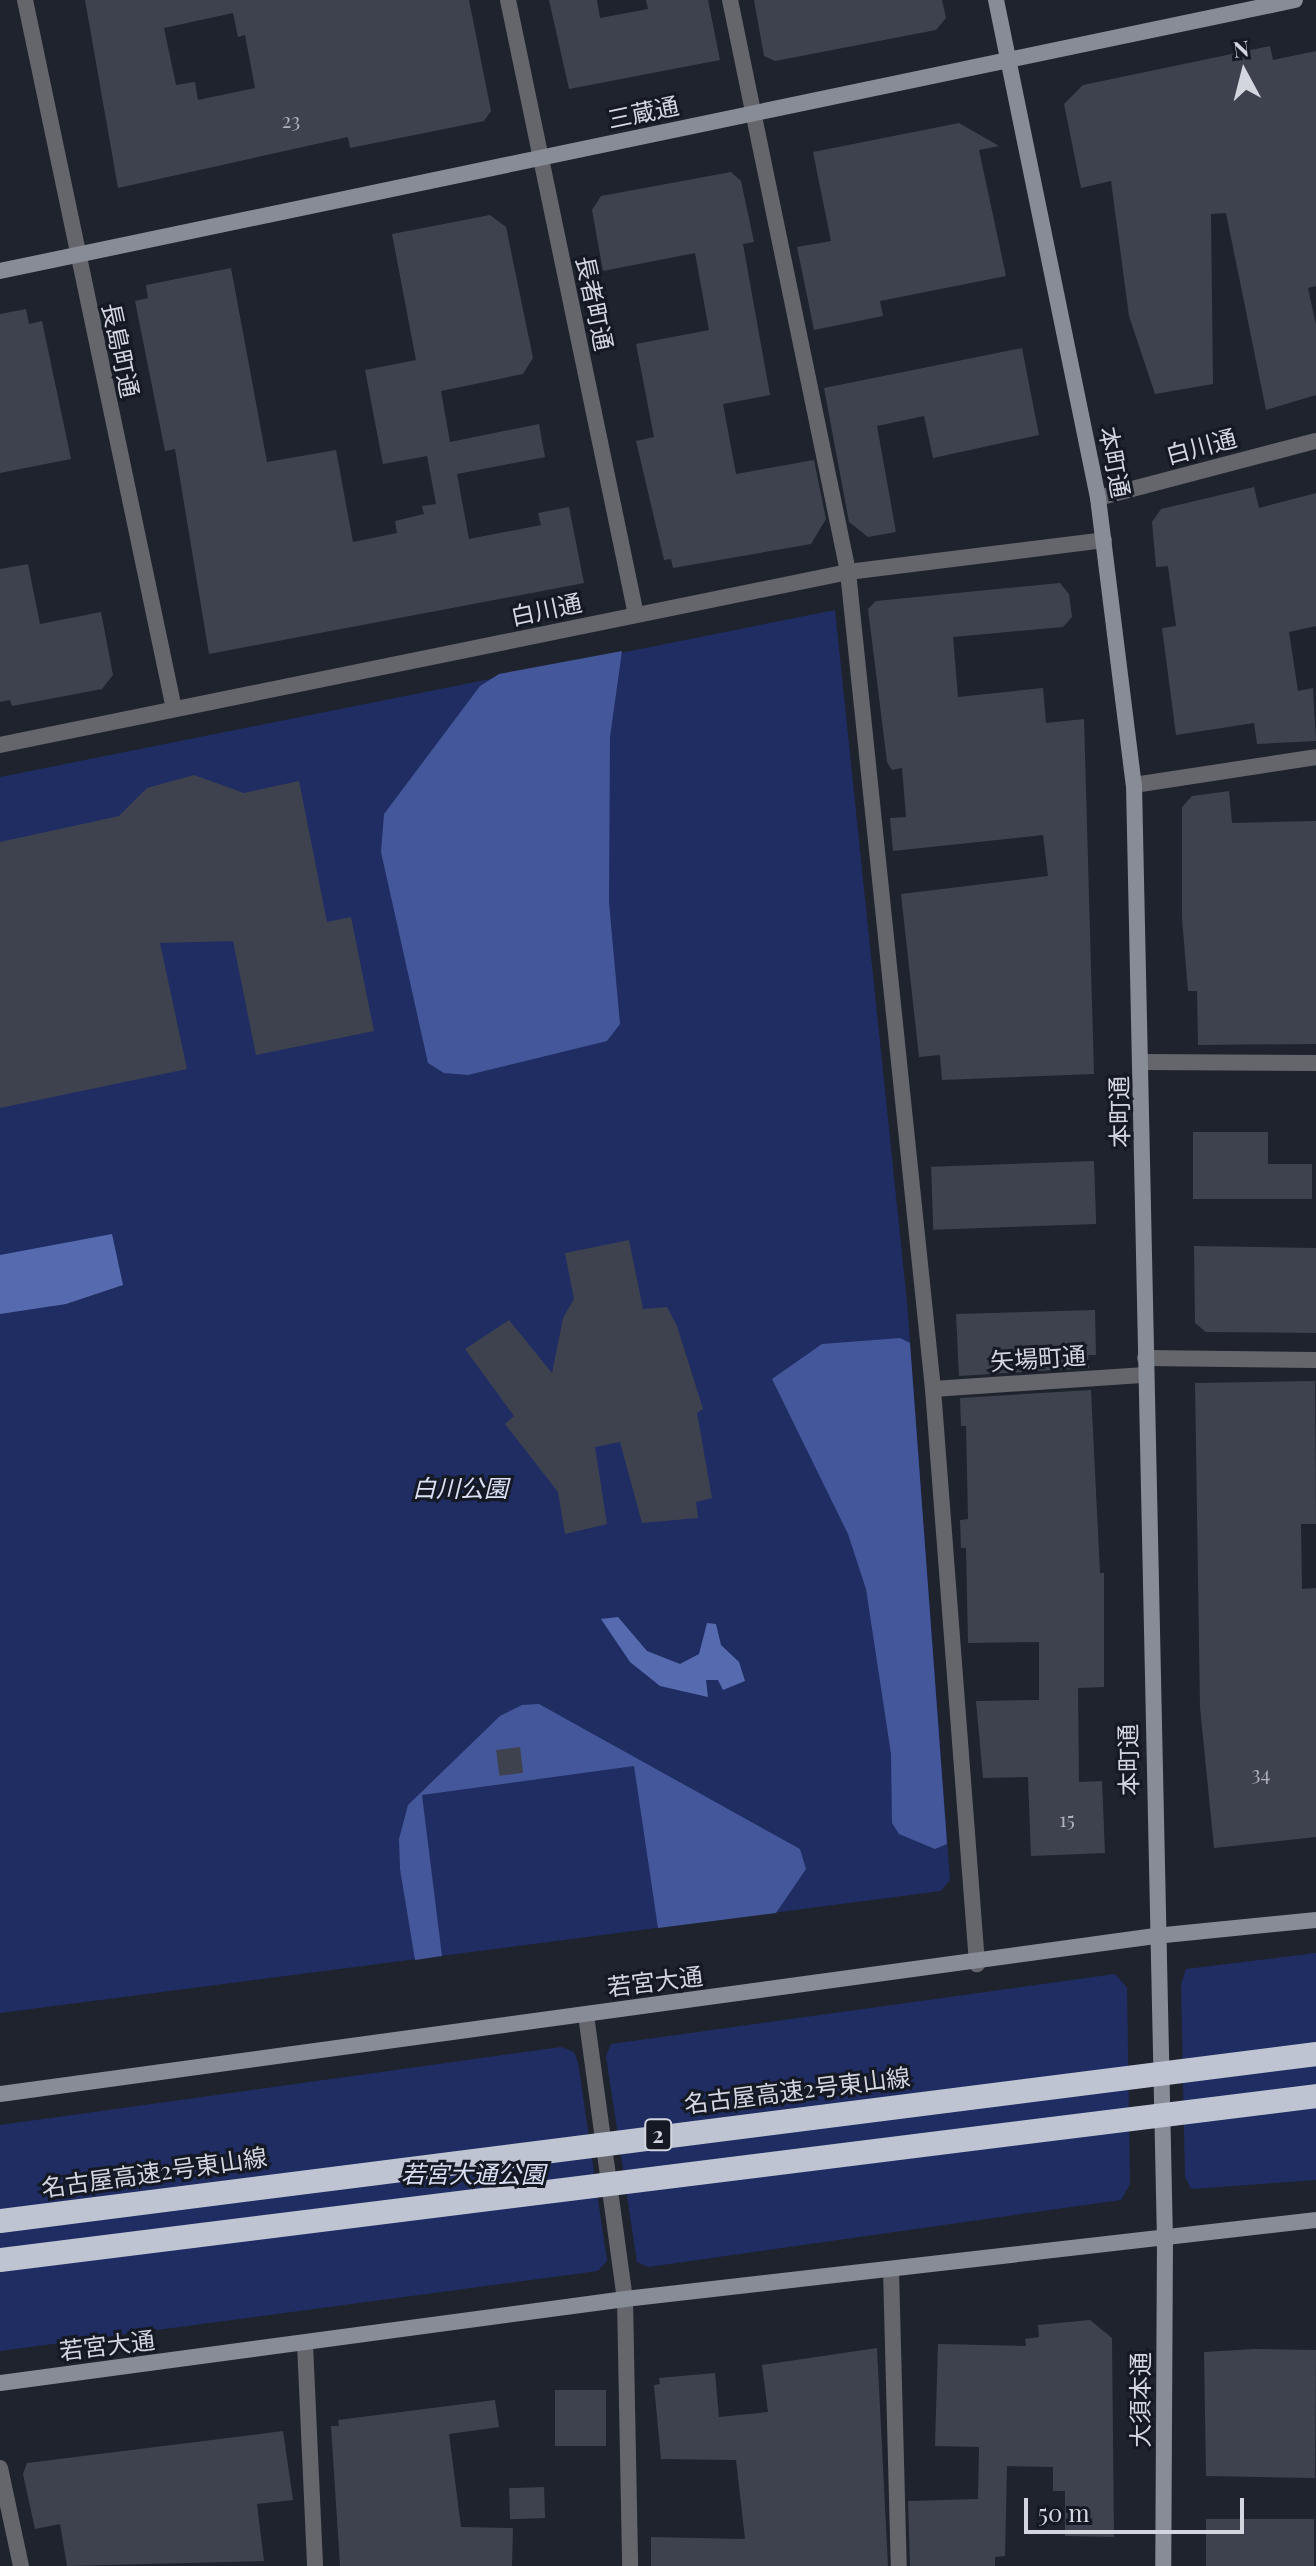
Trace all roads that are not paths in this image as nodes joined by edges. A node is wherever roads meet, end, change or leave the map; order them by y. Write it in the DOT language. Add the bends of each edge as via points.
graph roads {
  1 [pos="25,0"];
  2 [pos="508,0"];
  3 [pos="730,0"];
  4 [pos="996,0"];
  5 [pos="1295,0"];
  6 [pos="1009,62"];
  7 [pos="753,114"];
  8 [pos="540,158"];
  9 [pos="77,256"];
  10 [pos="0,271"];
  11 [pos="1316,441"];
  12 [pos="1098,498"];
  13 [pos="1104,540"];
  14 [pos="848,572"];
  15 [pos="636,615"];
  16 [pos="174,709"];
  17 [pos="0,745"];
  18 [pos="1316,757"];
  19 [pos="1134,785"];
  20 [pos="1142,1062"];
  21 [pos="1316,1063"];
  22 [pos="1316,1360"];
  23 [pos="1145,1367"];
  24 [pos="933,1389"];
  25 [pos="1316,1920"];
  26 [pos="1155,1936"];
  27 [pos="977,1964"];
  28 [pos="586,2015"];
  29 [pos="1316,2054"];
  30 [pos="0,2094"];
  31 [pos="1316,2096"];
  32 [pos="1316,2220"];
  33 [pos="0,2221"];
  34 [pos="1165,2235"];
  35 [pos="0,2260"];
  36 [pos="891,2270"];
  37 [pos="625,2299"];
  38 [pos="305,2344"];
  39 [pos="0,2383"];
  40 [pos="0,2468"];
  41 [pos="21,2566"];
  42 [pos="315,2566"];
  43 [pos="630,2566"];
  44 [pos="899,2566"];
  45 [pos="1163,2566"];
  1 -- 9 [label="street, 長島町通"];
  2 -- 8 [label="street, 長者町通"];
  3 -- 7 [label="street"];
  4 -- 6 [label="street, 本町通"];
  5 -- 6 [label="street, 三蔵通"];
  6 -- 7 [label="street, 三蔵通"];
  6 -- 12 [label="street, 本町通"];
  7 -- 8 [label="street, 三蔵通"];
  7 -- 14 [label="street"];
  8 -- 9 [label="street, 三蔵通"];
  8 -- 15 [label="street, 長者町通"];
  9 -- 10 [label="street, 三蔵通"];
  9 -- 16 [label="street, 長島町通"];
  11 -- 12 [label="street, 白川通"];
  12 -- 13 [label="street, 本町通"];
  13 -- 14 [label="street, 白川通"];
  13 -- 19 [label="street, 本町通"];
  14 -- 15 [label="street, 白川通"];
  14 -- 24 [label="street"];
  15 -- 16 [label="street, 白川通"];
  16 -- 17 [label="street, 白川通"];
  18 -- 19 [label="street"];
  19 -- 20 [label="street, 本町通"];
  20 -- 21 [label="street"];
  20 -- 23 [label="street, 本町通"];
  22 -- 23 [label="street, 矢場町通"];
  23 -- 24 [label="street, 矢場町通"];
  23 -- 26 [label="street, 本町通"];
  24 -- 27 [label="street"];
  25 -- 26 [label="street, 若宮大通"];
  26 -- 27 [label="street, 若宮大通"];
  26 -- 34 [label="street, 本町通"];
  27 -- 28 [label="street, 若宮大通"];
  28 -- 30 [label="street, 若宮大通"];
  28 -- 37 [label="street"];
  29 -- 33 [label="highway, 名古屋高速2号東山線 / 2, bridge"];
  31 -- 35 [label="highway, 2, bridge"];
  32 -- 34 [label="street, 若宮大通"];
  34 -- 36 [label="street, 若宮大通"];
  34 -- 45 [label="street, 大須本通"];
  36 -- 37 [label="street, 若宮大通"];
  36 -- 44 [label="street"];
  37 -- 38 [label="street, 若宮大通"];
  37 -- 43 [label="street"];
  38 -- 39 [label="street, 若宮大通"];
  38 -- 42 [label="street"];
  40 -- 41 [label="street"];
}
